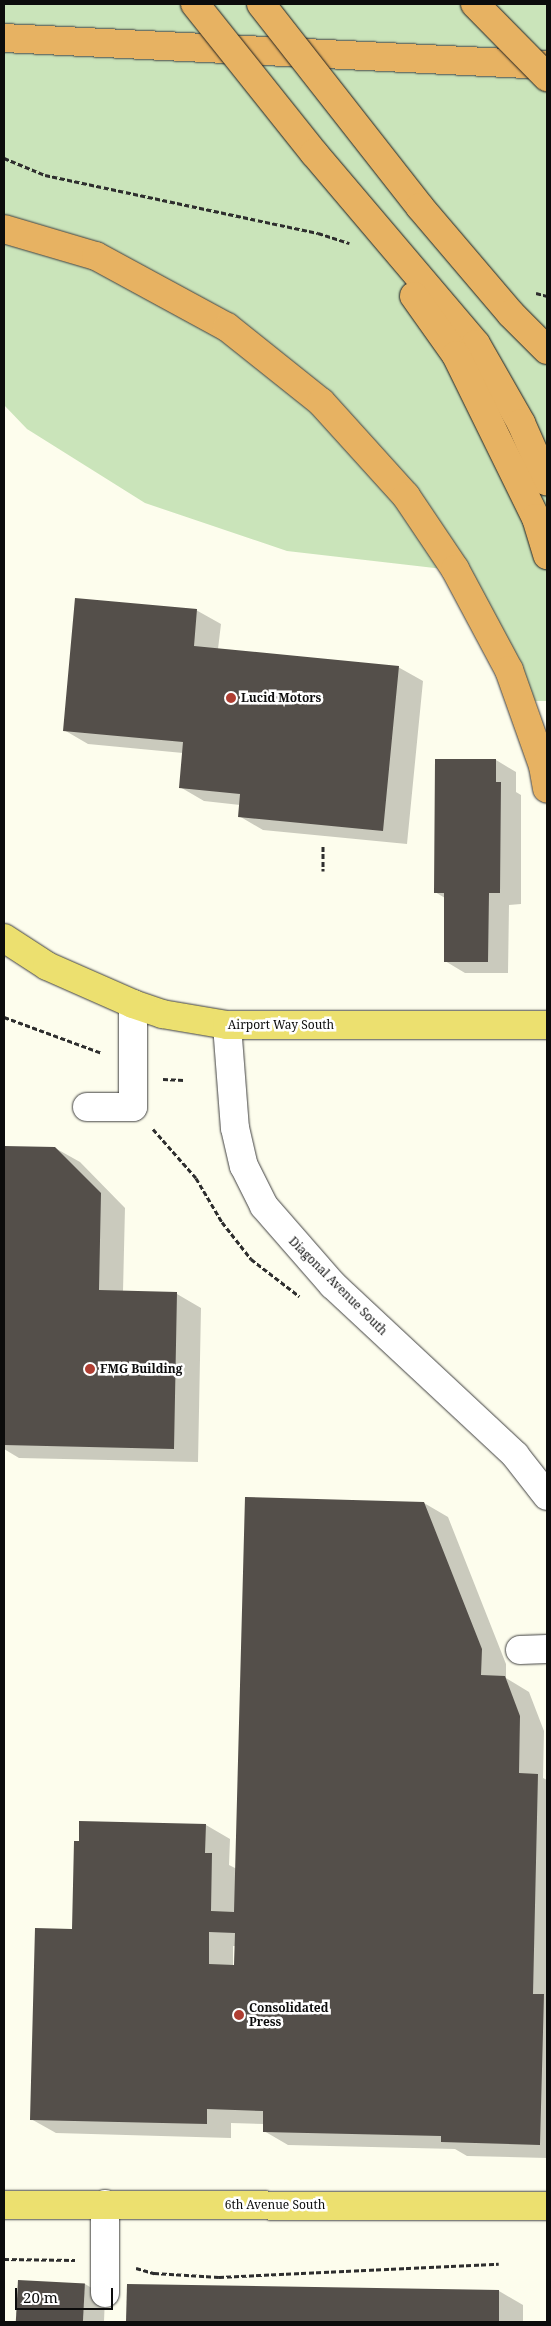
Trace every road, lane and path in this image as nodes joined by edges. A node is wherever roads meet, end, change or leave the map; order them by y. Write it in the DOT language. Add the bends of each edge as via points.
graph roads {
  1 [pos="195,4"];
  2 [pos="261,4"];
  3 [pos="474,4"];
  4 [pos="9,38"];
  5 [pos="547,64"];
  6 [pos="547,77"];
  7 [pos="314,153"];
  8 [pos="4,158"];
  9 [pos="4,228"];
  10 [pos="356,245"];
  11 [pos="528,292"];
  12 [pos="547,296"];
  13 [pos="547,350"];
  14 [pos="547,482"];
  15 [pos="547,555"];
  16 [pos="547,789"];
  17 [pos="323,846"];
  18 [pos="323,871"];
  19 [pos="4,938"];
  20 [pos="133,1004"];
  21 [pos="4,1017"];
  22 [pos="227,1025"];
  23 [pos="547,1025"];
  24 [pos="133,1066"];
  25 [pos="184,1080"];
  26 [pos="87,1107"];
  27 [pos="133,1107"];
  28 [pos="180,1159"];
  29 [pos="547,1496"];
  30 [pos="547,1649"];
  31 [pos="520,1650"];
  32 [pos="105,2204"];
  33 [pos="4,2205"];
  34 [pos="547,2206"];
  35 [pos="4,2259"];
  36 [pos="105,2261"];
  37 [pos="499,2264"];
  38 [pos="106,2293"];
  1 -- 7 [label="highway, bridge"];
  2 -- 13 [label="highway, bridge" via="420,207 511,314"];
  3 -- 6 [label="highway, bridge"];
  4 -- 5 [label="highway"];
  7 -- 14 [label="highway, bridge" via="476,344 521,423"];
  7 -- 15 [label="highway, bridge" via="456,355 536,518"];
  8 -- 10 [label="path" via="45,175"];
  9 -- 16 [label="highway" via="96,256 227,327 321,402 406,496 455,569 509,670 543,766"];
  11 -- 12 [label="path"];
  17 -- 18 [label="path"];
  19 -- 20 [label="main road, Airport Way South" via="47,966"];
  20 -- 22 [label="main road, Airport Way South" via="162,1014"];
  20 -- 24 [label="street"];
  21 -- 24 [label="path"];
  22 -- 23 [label="main road, Airport Way South"];
  22 -- 29 [label="street, Diagonal Avenue South" via="235,1128 244,1166 264,1206 333,1285 516,1455"];
  24 -- 25 [label="path" via="164,1080"];
  24 -- 27 [label="street"];
  26 -- 27 [label="street"];
  27 -- 28 [label="path"];
  30 -- 31 [label="street"];
  32 -- 33 [label="main road, 6th Avenue South"];
  32 -- 34 [label="main road, 6th Avenue South"];
  32 -- 36 [label="street"];
  35 -- 36 [label="path"];
  36 -- 37 [label="path" via="154,2273 219,2277"];
  36 -- 38 [label="street"];
}
